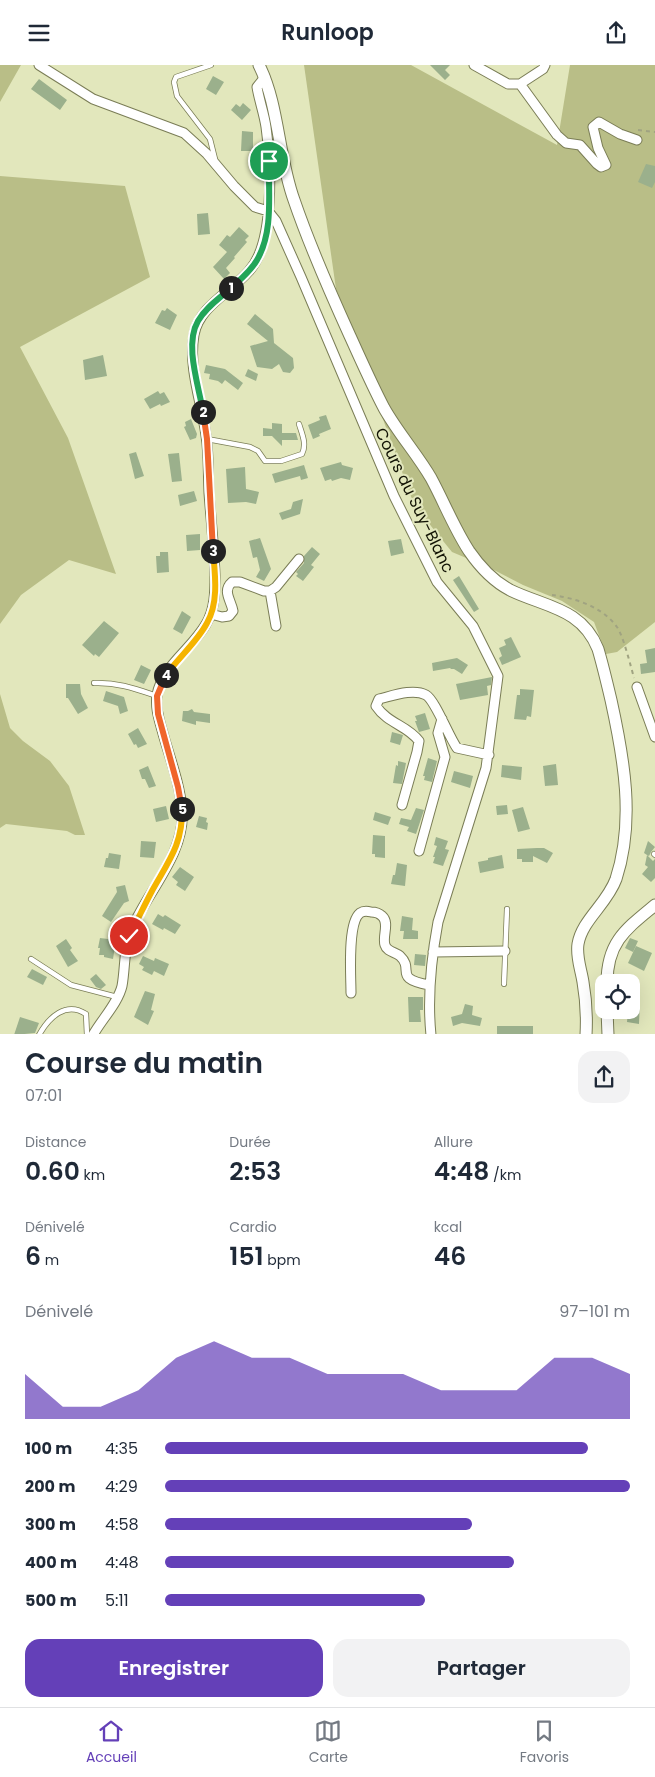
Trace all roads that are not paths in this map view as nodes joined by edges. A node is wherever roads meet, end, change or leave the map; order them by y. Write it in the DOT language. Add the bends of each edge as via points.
graph roads {
  1 [pos="40,65"];
  2 [pos="211,65"];
  3 [pos="259,65"];
  4 [pos="474,65"];
  5 [pos="545,65"];
  6 [pos="265,77"];
  7 [pos="520,84"];
  8 [pos="637,140"];
  9 [pos="217,166"];
  10 [pos="268,211"];
  11 [pos="299,424"];
  12 [pos="207,439"];
  13 [pos="299,559"];
  14 [pos="270,591"];
  15 [pos="211,613"];
  16 [pos="276,626"];
  17 [pos="94,683"];
  18 [pos="637,687"];
  19 [pos="157,696"];
  20 [pos="442,719"];
  21 [pos="655,737"];
  22 [pos="489,755"];
  23 [pos="402,805"];
  24 [pos="419,851"];
  25 [pos="655,905"];
  26 [pos="507,909"];
  27 [pos="505,951"];
  28 [pos="433,952"];
  29 [pos="31,959"];
  30 [pos="607,974"];
  31 [pos="504,984"];
  32 [pos="429,985"];
  33 [pos="352,993"];
  34 [pos="117,997"];
  35 [pos="607,1019"];
  36 [pos="40,1034"];
  37 [pos="88,1034"];
  38 [pos="94,1034"];
  39 [pos="431,1034"];
  40 [pos="586,1034"];
  41 [pos="608,1034"];
  1 -- 9 [label="street" via="93,99 184,133"];
  2 -- 9 [label="lane" via="176,77 174,87 186,109 210,139"];
  3 -- 6 [label="main road"];
  4 -- 7 [label="street" via="508,84"];
  5 -- 7 [label="street"];
  6 -- 10 [label="street" via="257,87 269,161"];
  6 -- 40 [label="main road" via="283,166 296,209 385,409 430,476 459,534 479,564 510,589 576,619 587,629 598,649 623,757 626,814 616,879 578,943 586,1000"];
  7 -- 8 [label="street" via="557,135 566,143 580,145 601,167 606,165 593,127 598,122"];
  9 -- 10 [label="street" via="255,207"];
  10 -- 12 [label="street" via="264,246 258,259 197,322 192,352 194,377"];
  10 -- 22 [label="street, Cours du Suy-Blanc" via="276,221 301,277 394,497 437,582 473,626 498,676"];
  11 -- 12 [label="lane" via="305,448 302,453 281,461 265,461 258,451 250,447"];
  12 -- 15 [label="street" via="215,575"];
  13 -- 14 [label="street"];
  14 -- 15 [label="street" via="232,582 227,593 233,611 222,617"];
  14 -- 16 [label="street"];
  15 -- 19 [label="street" via="200,635 163,678"];
  17 -- 19 [label="lane" via="109,682"];
  18 -- 21 [label="street"];
  19 -- 34 [label="street" via="158,714 178,787 182,831 129,936"];
  20 -- 22 [label="street" via="457,748"];
  20 -- 23 [label="street" via="427,695 404,693 379,699 376,706 383,715 414,734 419,741"];
  20 -- 24 [label="street" via="438,733 445,757"];
  22 -- 28 [label="street, Cours du Suy-Blanc" via="438,922"];
  25 -- 30 [label="main road" via="616,943 608,959"];
  26 -- 27 [label="lane"];
  27 -- 28 [label="street"];
  27 -- 31 [label="lane"];
  28 -- 32 [label="street, Cours du Suy-Blanc"];
  29 -- 34 [label="lane" via="71,985"];
  32 -- 33 [label="street" via="408,979 400,956 387,949 384,943 386,922 382,916 366,911 357,917 351,936"];
  32 -- 39 [label="street, Cours du Suy-Blanc"];
  34 -- 38 [label="street"];
  35 -- 41 [label="main road"];
  36 -- 37 [label="lane" via="54,1015 79,1009 86,1014"];
}
